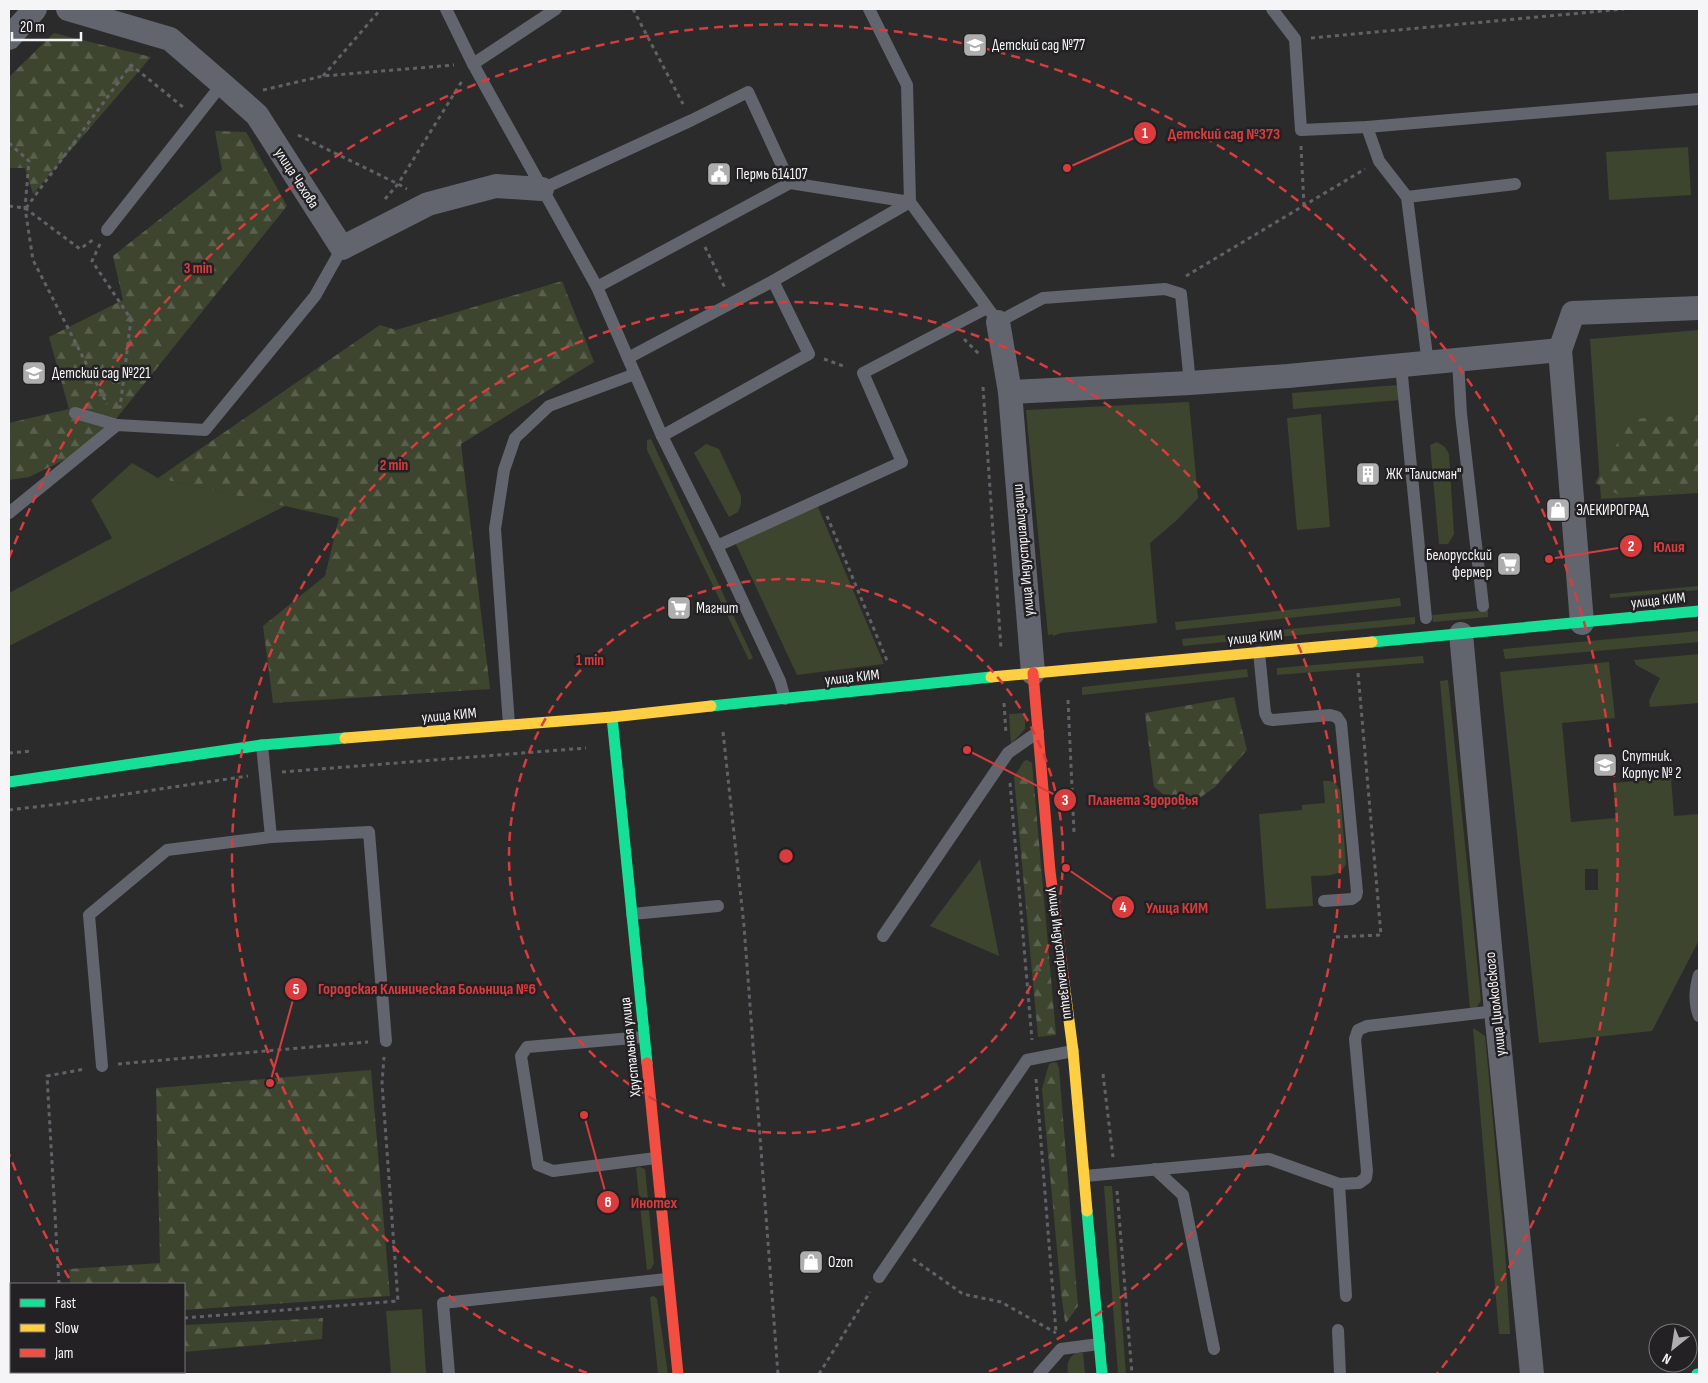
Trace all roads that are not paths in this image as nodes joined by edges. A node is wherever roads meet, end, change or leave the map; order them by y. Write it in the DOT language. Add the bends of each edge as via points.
graph roads {
  1 [pos="35,9"];
  2 [pos="68,9"];
  3 [pos="446,9"];
  4 [pos="556,9"];
  5 [pos="869,9"];
  6 [pos="1272,9"];
  7 [pos="9,38"];
  8 [pos="472,64"];
  9 [pos="229,91"];
  10 [pos="1699,99"];
  11 [pos="1366,127"];
  12 [pos="790,183"];
  13 [pos="1515,184"];
  14 [pos="542,189"];
  15 [pos="1407,197"];
  16 [pos="910,202"];
  17 [pos="107,230"];
  18 [pos="342,248"];
  19 [pos="773,280"];
  20 [pos="597,287"];
  21 [pos="1699,308"];
  22 [pos="992,315"];
  23 [pos="1560,350"];
  24 [pos="628,358"];
  25 [pos="1458,360"];
  26 [pos="1428,364"];
  27 [pos="1401,366"];
  28 [pos="635,374"];
  29 [pos="1190,383"];
  30 [pos="1010,392"];
  31 [pos="74,413"];
  32 [pos="117,425"];
  33 [pos="662,436"];
  34 [pos="9,512"];
  35 [pos="717,546"];
  36 [pos="1483,606"];
  37 [pos="1699,611"];
  38 [pos="1426,618"];
  39 [pos="1582,622"];
  40 [pos="1461,634"];
  41 [pos="1259,652"];
  42 [pos="1033,673"];
  43 [pos="785,699"];
  44 [pos="612,717"];
  45 [pos="509,725"];
  46 [pos="1038,732"];
  47 [pos="262,745"];
  48 [pos="9,782"];
  49 [pos="272,837"];
  50 [pos="1324,902"];
  51 [pos="718,906"];
  52 [pos="632,914"];
  53 [pos="883,936"];
  54 [pos="1699,975"];
  55 [pos="1496,1011"];
  56 [pos="1699,1016"];
  57 [pos="644,1036"];
  58 [pos="386,1041"];
  59 [pos="1073,1051"];
  60 [pos="102,1066"];
  61 [pos="656,1158"];
  62 [pos="1155,1169"];
  63 [pos="1085,1176"];
  64 [pos="1339,1184"];
  65 [pos="678,1211"];
  66 [pos="661,1213"];
  67 [pos="879,1278"];
  68 [pos="667,1279"];
  69 [pos="1346,1296"];
  70 [pos="1338,1330"];
  71 [pos="1099,1344"];
  72 [pos="1214,1350"];
  73 [pos="449,1374"];
  74 [pos="678,1374"];
  75 [pos="1039,1374"];
  76 [pos="1102,1374"];
  77 [pos="1340,1374"];
  78 [pos="1532,1374"];
  1 -- 7 [label="street"];
  2 -- 9 [label="street, улица Чехова" via="170,39"];
  3 -- 8 [label="lane"];
  4 -- 8 [label="lane"];
  5 -- 16 [label="lane" via="907,85"];
  6 -- 11 [label="lane" via="1296,39 1301,130"];
  8 -- 14 [label="lane"];
  9 -- 17 [label="lane" via="196,117"];
  9 -- 18 [label="street, улица Чехова" via="257,115"];
  10 -- 11 [label="lane"];
  11 -- 15 [label="lane" via="1379,161"];
  12 -- 14 [label="lane" via="748,92"];
  12 -- 16 [label="lane"];
  12 -- 20 [label="lane"];
  13 -- 15 [label="lane"];
  14 -- 18 [label="street" via="496,186 428,204"];
  14 -- 20 [label="lane"];
  15 -- 26 [label="lane"];
  16 -- 19 [label="lane"];
  16 -- 22 [label="lane"];
  18 -- 32 [label="lane" via="315,296 205,430"];
  19 -- 24 [label="lane"];
  19 -- 33 [label="lane" via="809,354"];
  20 -- 24 [label="lane"];
  21 -- 23 [label="street" via="1573,313"];
  22 -- 29 [label="lane" via="1043,298 1164,290 1181,294"];
  22 -- 30 [label="street, улица Индустриализации"];
  22 -- 35 [label="lane" via="951,327 863,373 902,462"];
  23 -- 25 [label="street"];
  23 -- 39 [label="street"];
  24 -- 28 [label="lane"];
  25 -- 26 [label="street"];
  25 -- 36 [label="lane" via="1460,414"];
  26 -- 27 [label="street"];
  27 -- 29 [label="street"];
  27 -- 38 [label="lane"];
  28 -- 33 [label="lane"];
  28 -- 45 [label="lane" via="549,406 514,438 504,470 495,529"];
  29 -- 30 [label="street"];
  30 -- 42 [label="street, улица Индустриализации"];
  31 -- 32 [label="lane"];
  32 -- 34 [label="lane"];
  33 -- 35 [label="lane"];
  35 -- 43 [label="lane" via="780,681"];
  37 -- 39 [label="street, улица КИМ"];
  39 -- 40 [label="street, улица КИМ"];
  40 -- 41 [label="street, улица КИМ"];
  40 -- 55 [label="street, улица Циолковского"];
  41 -- 42 [label="street, улица КИМ"];
  41 -- 50 [label="lane" via="1268,719 1330,715 1341,723 1357,892 1352,899"];
  42 -- 43 [label="street, улица КИМ"];
  42 -- 46 [label="street, улица Индустриализации"];
  43 -- 44 [label="street, улица КИМ"];
  44 -- 45 [label="street, улица КИМ"];
  44 -- 52 [label="street, Хрустальная улица"];
  45 -- 47 [label="street, улица КИМ"];
  46 -- 53 [label="lane" via="1008,753"];
  46 -- 59 [label="street, улица Индустриализации" via="1050,871"];
  47 -- 48 [label="street, улица КИМ"];
  47 -- 49 [label="lane"];
  49 -- 58 [label="lane" via="369,832"];
  49 -- 60 [label="lane" via="167,850 89,915"];
  51 -- 52 [label="lane"];
  52 -- 57 [label="street, Хрустальная улица"];
  54 -- 56 [label="lane" via="1696,987"];
  55 -- 64 [label="lane" via="1368,1026 1358,1030 1355,1040 1367,1171 1366,1178 1359,1183"];
  55 -- 78 [label="street, улица Циолковского"];
  57 -- 61 [label="street, Хрустальная улица"];
  57 -- 61 [label="lane" via="526,1047 521,1056 538,1165 553,1171"];
  59 -- 63 [label="street, улица Индустриализации"];
  59 -- 67 [label="lane" via="1027,1060"];
  61 -- 66 [label="street, Хрустальная улица"];
  62 -- 63 [label="lane"];
  62 -- 64 [label="lane" via="1269,1159"];
  62 -- 72 [label="lane" via="1183,1195"];
  63 -- 71 [label="street, улица Индустриализации"];
  64 -- 69 [label="lane"];
  65 -- 66 [label="lane"];
  66 -- 68 [label="street, Хрустальная улица"];
  68 -- 73 [label="lane" via="443,1303"];
  68 -- 74 [label="street, Хрустальная улица"];
  70 -- 77 [label="lane"];
  71 -- 75 [label="lane" via="1061,1349"];
  71 -- 76 [label="street, улица Индустриализации"];
}
